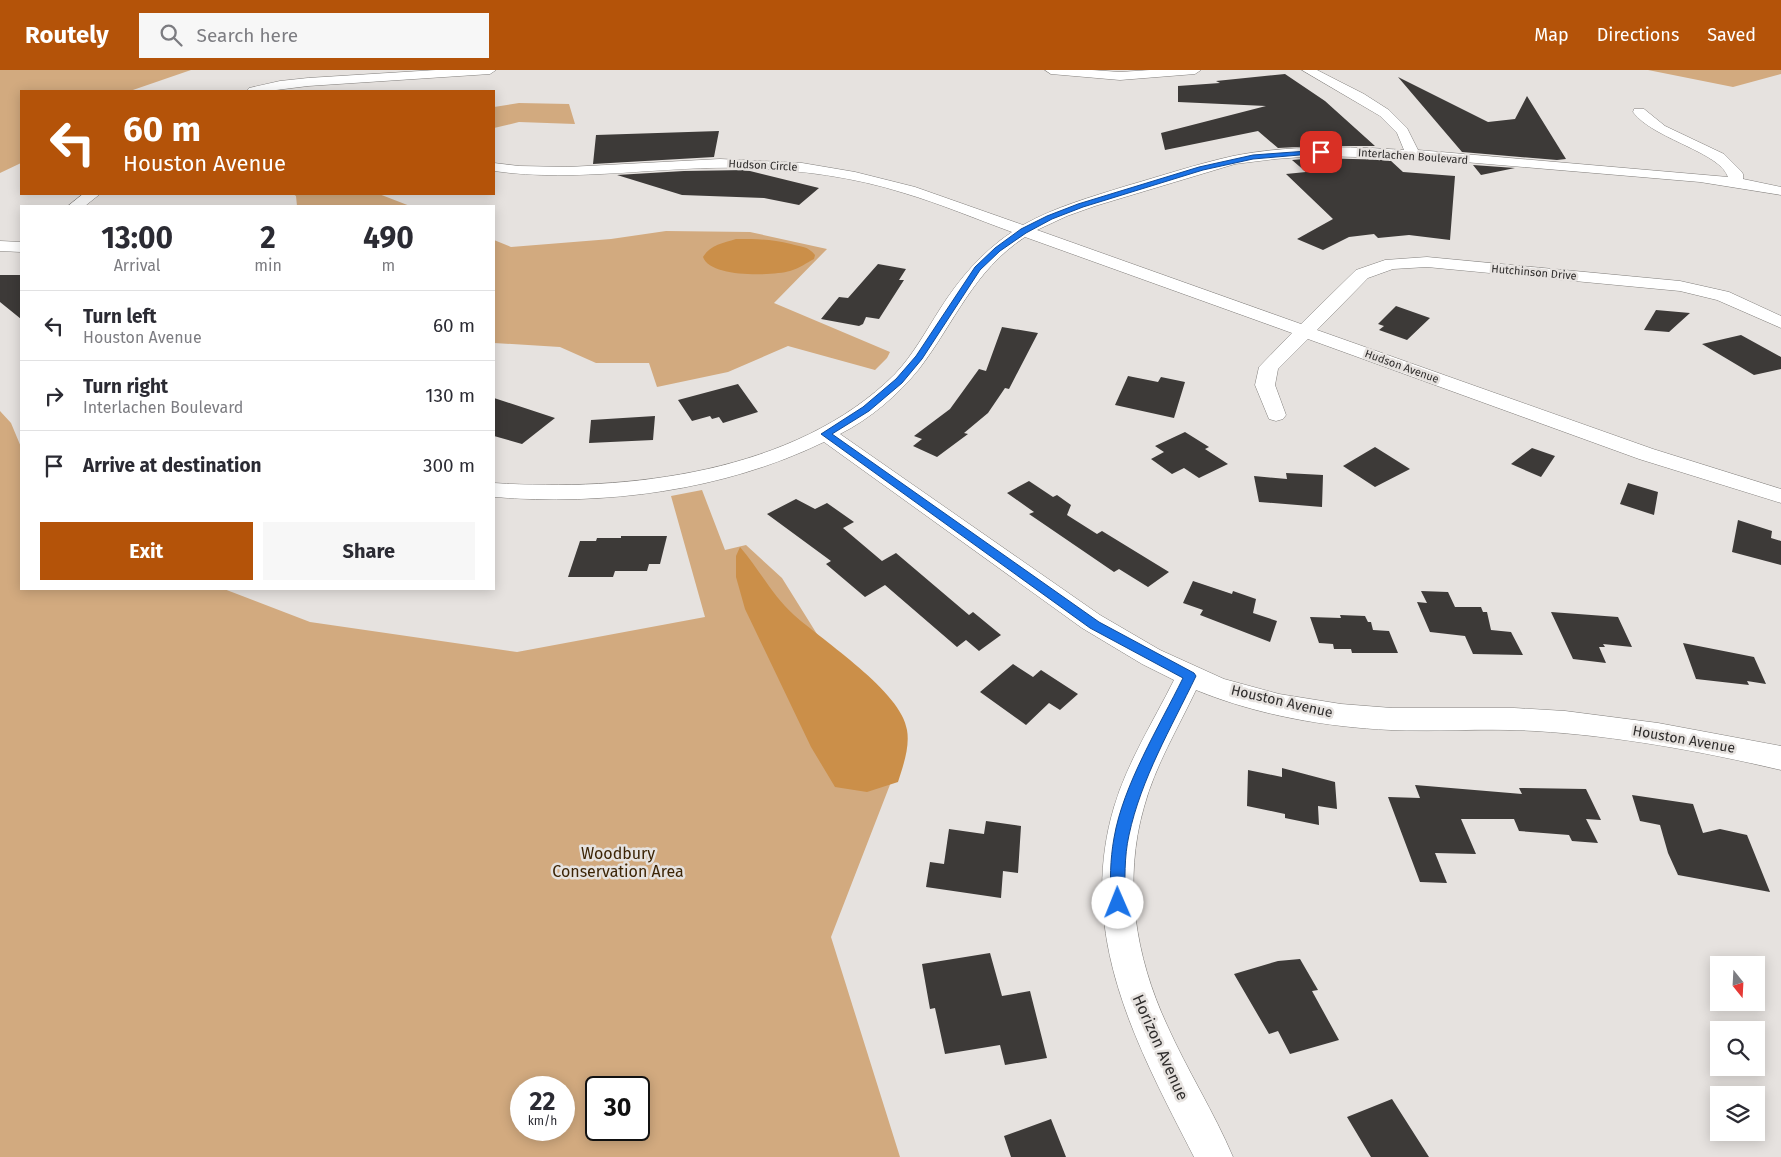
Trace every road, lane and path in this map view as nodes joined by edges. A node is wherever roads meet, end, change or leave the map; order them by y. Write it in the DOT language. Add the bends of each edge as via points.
graph roads {
  1 [pos="490,70"];
  2 [pos="1051,70"];
  3 [pos="1195,70"];
  4 [pos="1308,70"];
  5 [pos="258,90"];
  6 [pos="1639,112"];
  7 [pos="1413,156"];
  8 [pos="495,166"];
  9 [pos="1736,181"];
  10 [pos="1781,191"];
  11 [pos="92,195"];
  12 [pos="76,205"];
  13 [pos="1024,231"];
  14 [pos="0,246"];
  15 [pos="20,246"];
  16 [pos="1781,324"];
  17 [pos="1305,331"];
  18 [pos="1276,415"];
  19 [pos="826,434"];
  20 [pos="495,490"];
  21 [pos="1781,496"];
  22 [pos="1190,676"];
  23 [pos="1781,758"];
  24 [pos="1214,1157"];
  1 -- 5 [label="street" via="308,82"];
  2 -- 3 [label="street" via="1120,76"];
  4 -- 7 [label="street" via="1395,121"];
  6 -- 9 [label="street" via="1660,129 1720,157 1736,174"];
  7 -- 9 [label="street, Interlachen Boulevard"];
  7 -- 13 [label="street, Interlachen Boulevard" via="1313,152 1236,160 1080,205"];
  8 -- 13 [label="street, Hudson Circle" via="560,173 750,163 820,169 910,190"];
  9 -- 10 [label="street, Interlachen Boulevard"];
  11 -- 12 [label="street"];
  13 -- 17 [label="street, Hudson Avenue"];
  13 -- 19 [label="street, Interlachen Boulevard" via="998,249 978,269 919,357 899,381 866,409"];
  14 -- 15 [label="street"];
  16 -- 17 [label="street, Hutchinson Drive" via="1723,296 1680,286 1407,262 1389,264 1362,274"];
  17 -- 18 [label="street, Hutchinson Drive" via="1269,367 1266,385"];
  17 -- 21 [label="street, Hudson Avenue" via="1646,454"];
  19 -- 20 [label="street, Interlachen Boulevard" via="758,460 685,481 584,492"];
  19 -- 22 [label="street, Houston Avenue" via="1094,625"];
  22 -- 23 [label="street, Houston Avenue" via="1248,696 1308,710 1370,718 1488,718 1582,724 1648,732"];
  22 -- 24 [label="street, Horizon Avenue" via="1129,807 1117,868 1118,903 1131,978 1145,1018 1164,1062"];
}
